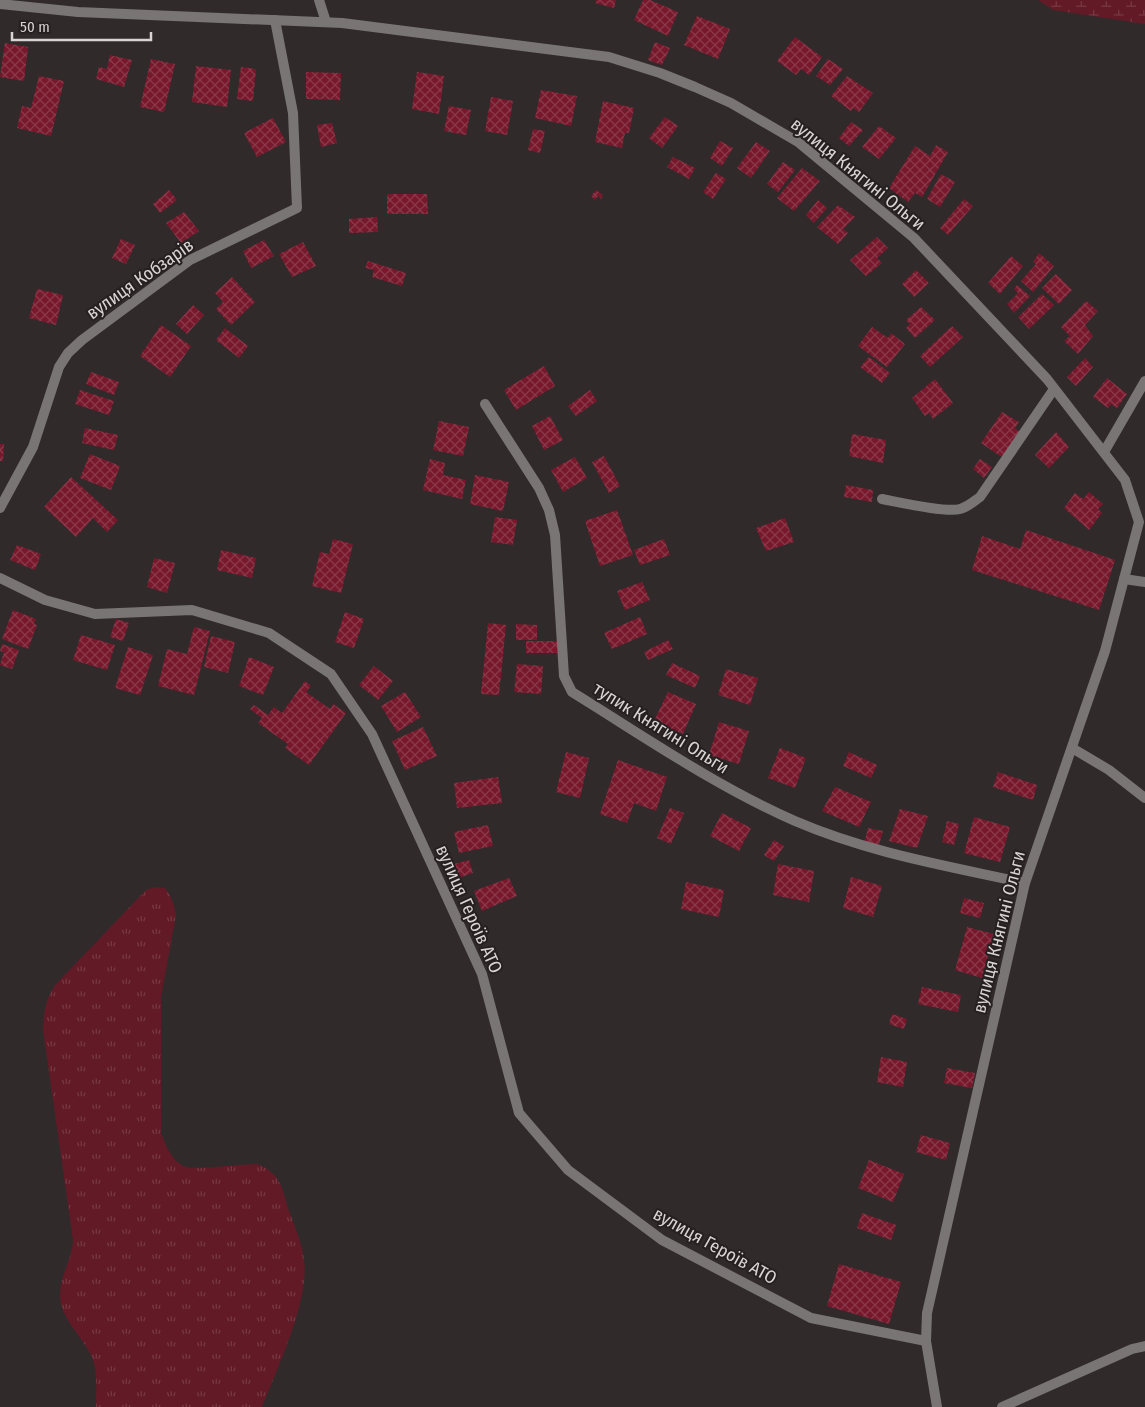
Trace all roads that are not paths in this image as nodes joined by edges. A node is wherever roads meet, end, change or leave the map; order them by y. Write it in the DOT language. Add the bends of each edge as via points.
graph roads {
  1 [pos="318,0"];
  2 [pos="0,4"];
  3 [pos="275,20"];
  4 [pos="326,22"];
  5 [pos="1145,381"];
  6 [pos="1054,389"];
  7 [pos="485,404"];
  8 [pos="1104,452"];
  9 [pos="882,499"];
  10 [pos="0,508"];
  11 [pos="0,578"];
  12 [pos="1124,579"];
  13 [pos="1145,582"];
  14 [pos="1072,748"];
  15 [pos="1145,798"];
  16 [pos="1025,883"];
  17 [pos="926,1341"];
  18 [pos="1145,1346"];
  19 [pos="937,1407"];
  20 [pos="1002,1407"];
  1 -- 4 [label="street"];
  2 -- 3 [label="street, вулиця Княгині Ольги" via="78,12"];
  3 -- 4 [label="street, вулиця Княгині Ольги"];
  3 -- 10 [label="street" via="293,113 297,208 190,260 68,353 59,367 33,446"];
  4 -- 6 [label="street, вулиця Княгині Ольги" via="609,57 660,73 731,103 798,142 914,238"];
  5 -- 8 [label="street"];
  6 -- 8 [label="street, вулиця Княгині Ольги"];
  6 -- 9 [label="street" via="980,497 969,506 958,510 944,509"];
  7 -- 16 [label="street, тупик Княгині Ольги" via="539,488 549,510 555,535 564,676 572,692 742,796 796,822 875,850"];
  8 -- 12 [label="street, вулиця Княгині Ольги" via="1125,480 1139,522"];
  11 -- 17 [label="street, вулиця Героїв АТО" via="45,600 95,614 200,612 269,633 331,674 372,734 482,974 518,1113 568,1170 662,1240 811,1318"];
  12 -- 13 [label="street"];
  12 -- 14 [label="street, вулиця Княгині Ольги" via="1105,651"];
  14 -- 15 [label="street" via="1109,770"];
  14 -- 16 [label="street, вулиця Княгині Ольги"];
  16 -- 17 [label="street, вулиця Княгині Ольги" via="927,1313"];
  17 -- 19 [label="street, вулиця Княгині Ольги"];
  18 -- 20 [label="street"];
}
